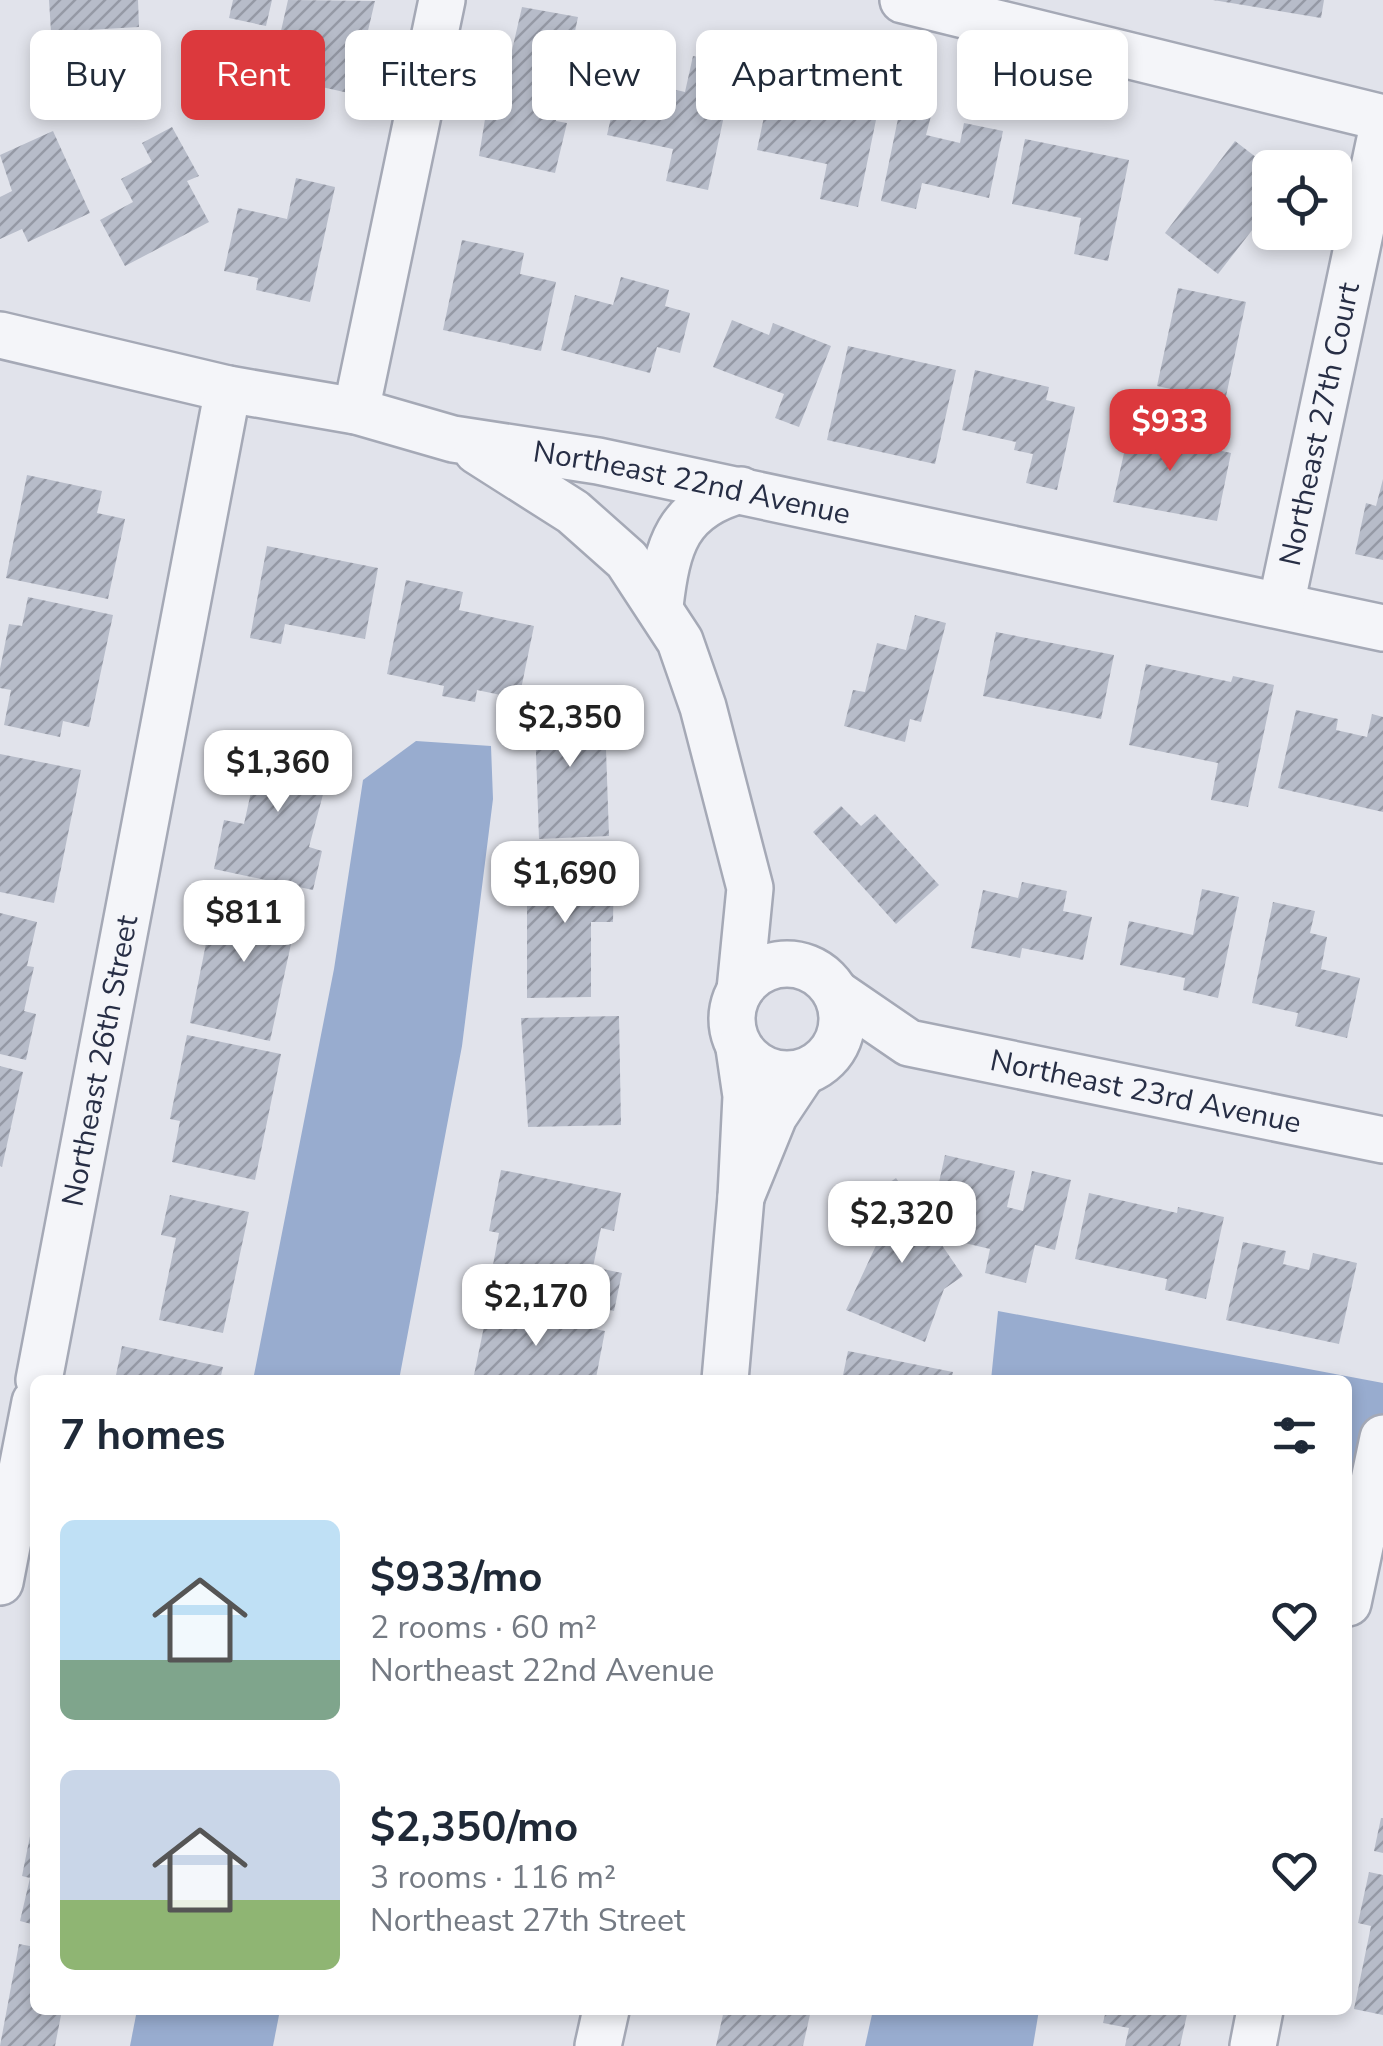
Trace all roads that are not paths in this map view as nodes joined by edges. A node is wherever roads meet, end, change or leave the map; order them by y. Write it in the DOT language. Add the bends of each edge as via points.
graph roads {
  1 [pos="442,0"];
  2 [pos="924,2"];
  3 [pos="1383,122"];
  4 [pos="0,335"];
  5 [pos="228,389"];
  6 [pos="356,411"];
  7 [pos="452,438"];
  8 [pos="741,490"];
  9 [pos="1281,605"];
  10 [pos="660,606"];
  11 [pos="1383,628"];
  12 [pos="750,888"];
  13 [pos="822,980"];
  14 [pos="740,990"];
  15 [pos="909,1043"];
  16 [pos="739,1048"];
  17 [pos="813,1068"];
  18 [pos="1383,1140"];
  19 [pos="741,1197"];
  20 [pos="40,1375"];
  21 [pos="725,1375"];
  22 [pos="30,1428"];
  23 [pos="1383,1438"];
  24 [pos="0,1582"];
  25 [pos="1352,1583"];
  26 [pos="605,2015"];
  27 [pos="1259,2015"];
  28 [pos="598,2046"];
  29 [pos="1253,2046"];
  1 -- 6 [label="street"];
  2 -- 3 [label="street"];
  3 -- 9 [label="street, Northeast 27th Court"];
  4 -- 5 [label="street, Northeast 22nd Avenue"];
  5 -- 6 [label="street, Northeast 22nd Avenue"];
  5 -- 20 [label="street, Northeast 26th Street"];
  6 -- 7 [label="street, Northeast 22nd Avenue"];
  7 -- 8 [label="street, Northeast 22nd Avenue"];
  7 -- 10 [label="street" via="573,512 627,560"];
  8 -- 9 [label="street, Northeast 22nd Avenue"];
  8 -- 10 [label="street" via="690,514 671,548"];
  9 -- 11 [label="street, Northeast 22nd Avenue"];
  10 -- 12 [label="street" via="680,640 703,707"];
  12 -- 13 [label="street, Northeast 23rd Avenue"];
  12 -- 14 [label="street"];
  13 -- 14 [label="street" via="790,963 770,966"];
  13 -- 15 [label="street, Northeast 23rd Avenue"];
  13 -- 17 [label="street" via="842,1030"];
  14 -- 16 [label="street" via="732,1009"];
  15 -- 17 [label="street, Northeast 23rd Avenue"];
  15 -- 18 [label="street, Northeast 23rd Avenue"];
  16 -- 17 [label="street" via="756,1066 778,1075"];
  16 -- 19 [label="street" via="746,1096"];
  17 -- 19 [label="street" via="774,1116"];
  19 -- 21 [label="street"];
  22 -- 24 [label="street"];
  23 -- 25 [label="street"];
  26 -- 28 [label="street"];
  27 -- 29 [label="street"];
}
